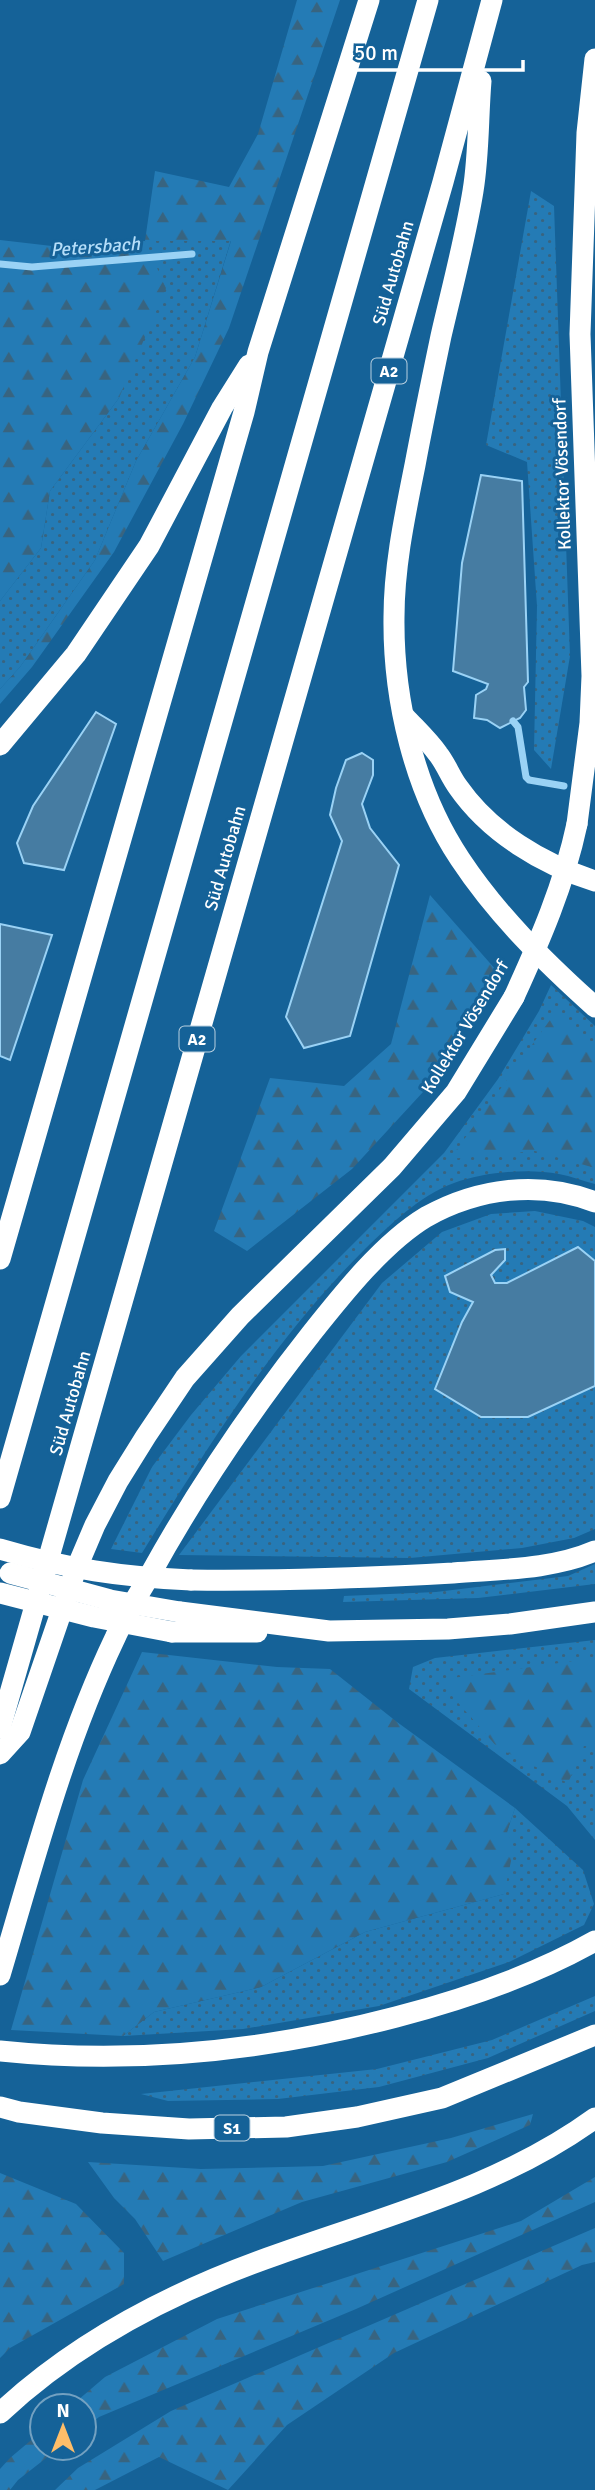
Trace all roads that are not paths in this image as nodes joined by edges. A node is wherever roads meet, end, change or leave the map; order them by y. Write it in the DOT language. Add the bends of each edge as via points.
graph roads {
  1 [pos="369,0"];
  2 [pos="428,0"];
  3 [pos="492,0"];
  4 [pos="484,36"];
  5 [pos="595,59"];
  6 [pos="258,352"];
  7 [pos="404,716"];
  8 [pos="0,744"];
  9 [pos="595,881"];
  10 [pos="595,1006"];
  11 [pos="595,1202"];
  12 [pos="0,1259"];
  13 [pos="0,1498"];
  14 [pos="0,1549"];
  15 [pos="595,1552"];
  16 [pos="5,1572"];
  17 [pos="0,1593"];
  18 [pos="595,1612"];
  19 [pos="176,1622"];
  20 [pos="0,1728"];
  21 [pos="0,1754"];
  22 [pos="595,1941"];
  23 [pos="0,1975"];
  24 [pos="595,2035"];
  25 [pos="0,2051"];
  26 [pos="10,2109"];
  27 [pos="595,2118"];
  28 [pos="0,2413"];
  1 -- 6 [label="highway"];
  2 -- 13 [label="highway"];
  3 -- 4 [label="highway, Süd Autobahn / A2"];
  4 -- 7 [label="highway" via="473,190 399,559 395,662"];
  4 -- 20 [label="highway, Süd Autobahn / A2"];
  5 -- 21 [label="highway, Kollektor Vösendorf, bridge" via="587,133 580,334 592,676 589,736 569,863 514,997 456,1092 392,1167 240,1316 186,1378 146,1436 95,1525 20,1732"];
  6 -- 8 [label="highway" via="222,408 149,546 76,654"];
  6 -- 12 [label="highway"];
  7 -- 9 [label="highway" via="439,755 458,788 505,836 536,856"];
  7 -- 10 [label="highway" via="434,811 459,857 493,905"];
  11 -- 23 [label="highway" via="549,1190 495,1192 458,1202 424,1219 388,1248 334,1305 255,1406 186,1510 115,1637 61,1768"];
  14 -- 15 [label="highway, bridge" via="102,1574 191,1580 326,1580 519,1568"];
  16 -- 19 [label="highway, bridge"];
  17 -- 19 [label="highway, bridge" via="94,1617"];
  18 -- 19 [label="highway" via="448,1629 329,1631"];
  22 -- 25 [label="highway" via="562,1960 436,2007 265,2045 102,2059"];
  24 -- 26 [label="highway, S1" via="442,2098 286,2127 189,2129 102,2123"];
  27 -- 28 [label="highway" via="507,2171 470,2187 265,2259 134,2316 71,2355"];
}
